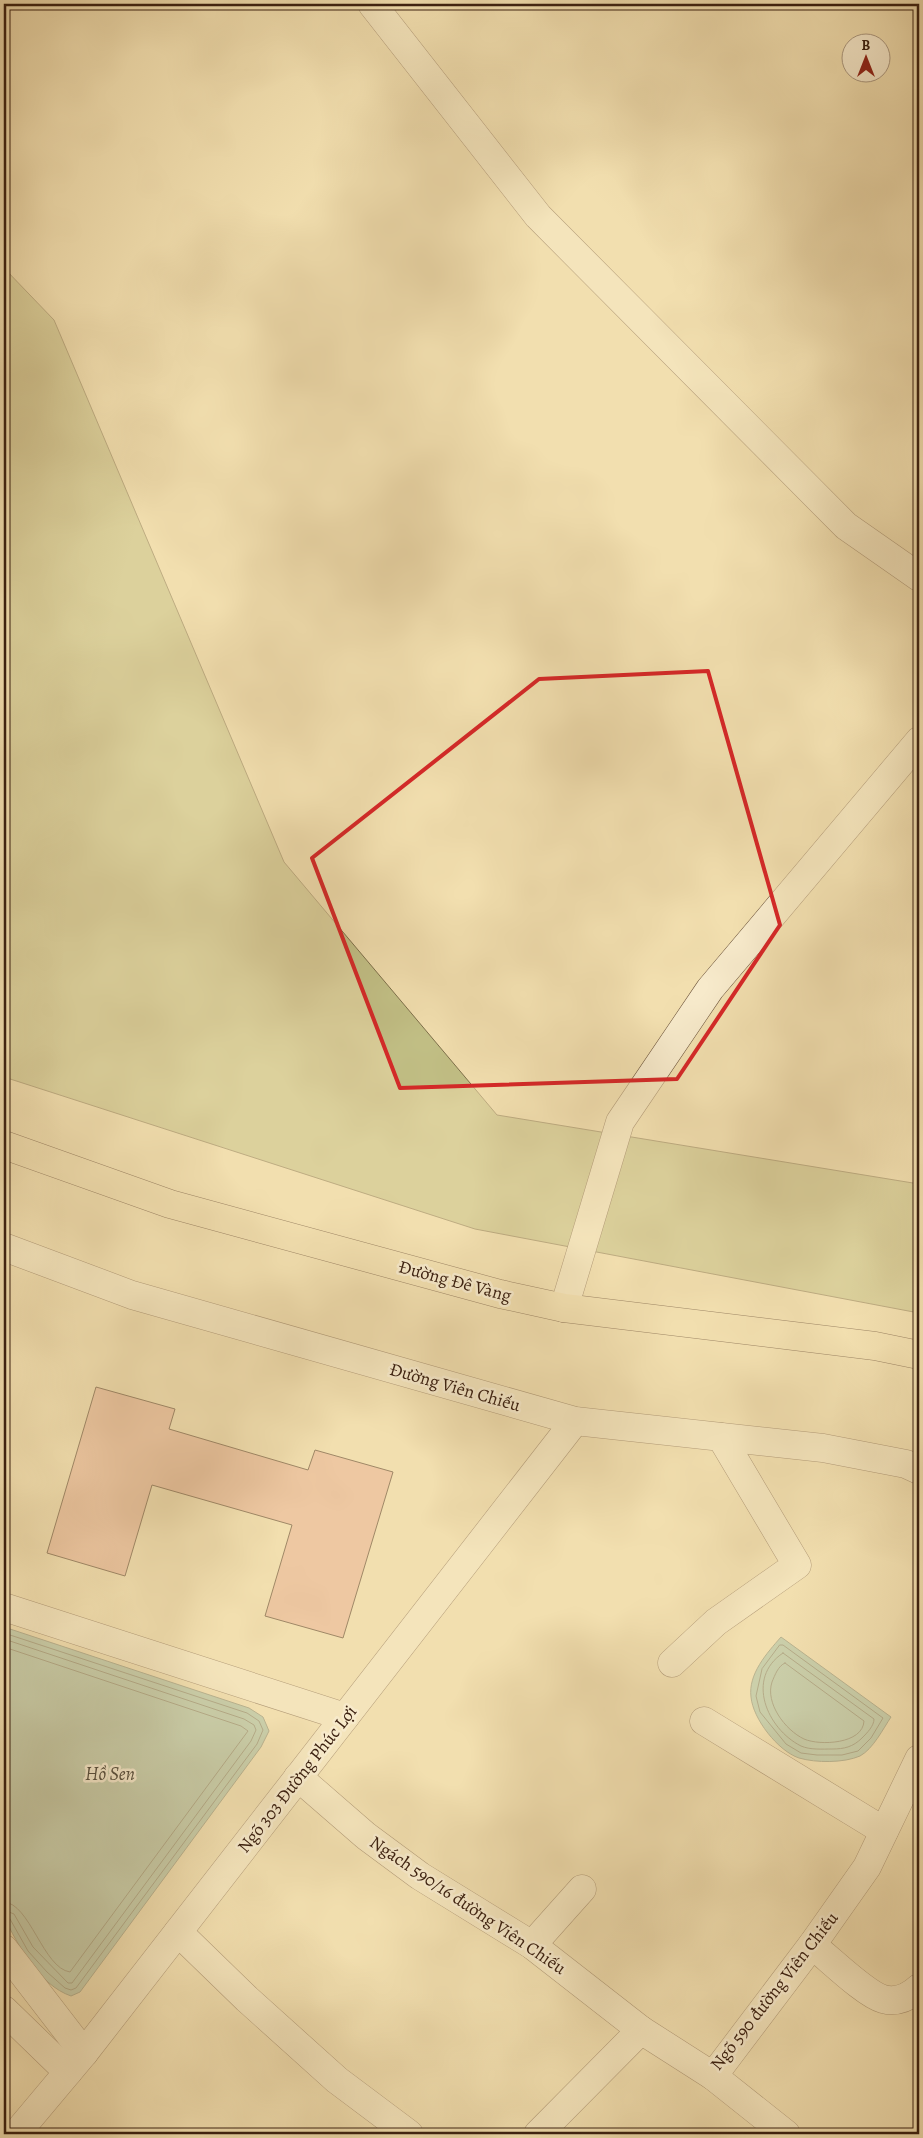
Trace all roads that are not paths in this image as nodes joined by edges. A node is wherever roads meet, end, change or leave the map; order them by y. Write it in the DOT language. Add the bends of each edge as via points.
graph roads {
  1 [pos="372,4"];
  2 [pos="919,576"];
  3 [pos="919,741"];
  4 [pos="4,1146"];
  5 [pos="4,1248"];
  6 [pos="564,1308"];
  7 [pos="919,1355"];
  8 [pos="575,1421"];
  9 [pos="721,1436"];
  10 [pos="919,1470"];
  11 [pos="4,1607"];
  12 [pos="672,1663"];
  13 [pos="345,1717"];
  14 [pos="704,1721"];
  15 [pos="916,1775"];
  16 [pos="298,1777"];
  17 [pos="884,1831"];
  18 [pos="582,1889"];
  19 [pos="178,1932"];
  20 [pos="532,1945"];
  21 [pos="812,1945"];
  22 [pos="4,1949"];
  23 [pos="919,1988"];
  24 [pos="4,2010"];
  25 [pos="641,2030"];
  26 [pos="76,2062"];
  27 [pos="713,2076"];
  28 [pos="16,2134"];
  29 [pos="408,2134"];
  30 [pos="538,2134"];
  31 [pos="786,2134"];
  1 -- 2 [label="street" via="538,216 846,526"];
  3 -- 6 [label="street" via="710,989 620,1122"];
  4 -- 6 [label="main road, Đường Đê Vàng" via="170,1204 500,1294"];
  5 -- 8 [label="street, Đường Viên Chiếu" via="132,1295"];
  6 -- 7 [label="main road, Đường Đê Vàng" via="875,1346"];
  8 -- 9 [label="street, Đường Viên Chiếu"];
  8 -- 13 [label="street, Ngõ 303 Đường Phúc Lợi"];
  9 -- 10 [label="street, Đường Viên Chiếu" via="822,1448 906,1464"];
  9 -- 12 [label="street" via="796,1564 716,1622"];
  11 -- 13 [label="street"];
  13 -- 16 [label="street, Ngõ 303 Đường Phúc Lợi"];
  14 -- 17 [label="street"];
  15 -- 17 [label="street, Ngõ 590 đường Viên Chiếu"];
  16 -- 19 [label="street, Ngõ 303 Đường Phúc Lợi"];
  16 -- 20 [label="street, Ngách 590/16 đường Viên Chiếu" via="366,1836 420,1876"];
  17 -- 21 [label="street, Ngõ 590 đường Viên Chiếu" via="867,1867"];
  18 -- 20 [label="street"];
  19 -- 26 [label="street, Ngõ 303 Đường Phúc Lợi"];
  19 -- 29 [label="street" via="337,2080"];
  20 -- 25 [label="street, Ngách 590/16 đường Viên Chiếu"];
  21 -- 23 [label="street" via="870,1993 884,2000 900,2000"];
  21 -- 27 [label="street, Ngõ 590 đường Viên Chiếu"];
  22 -- 26 [label="street"];
  24 -- 26 [label="street"];
  25 -- 27 [label="street, Ngõ 590 đường Viên Chiếu"];
  25 -- 30 [label="street"];
  26 -- 28 [label="street, Ngõ 303 Đường Phúc Lợi"];
  27 -- 31 [label="street"];
}
